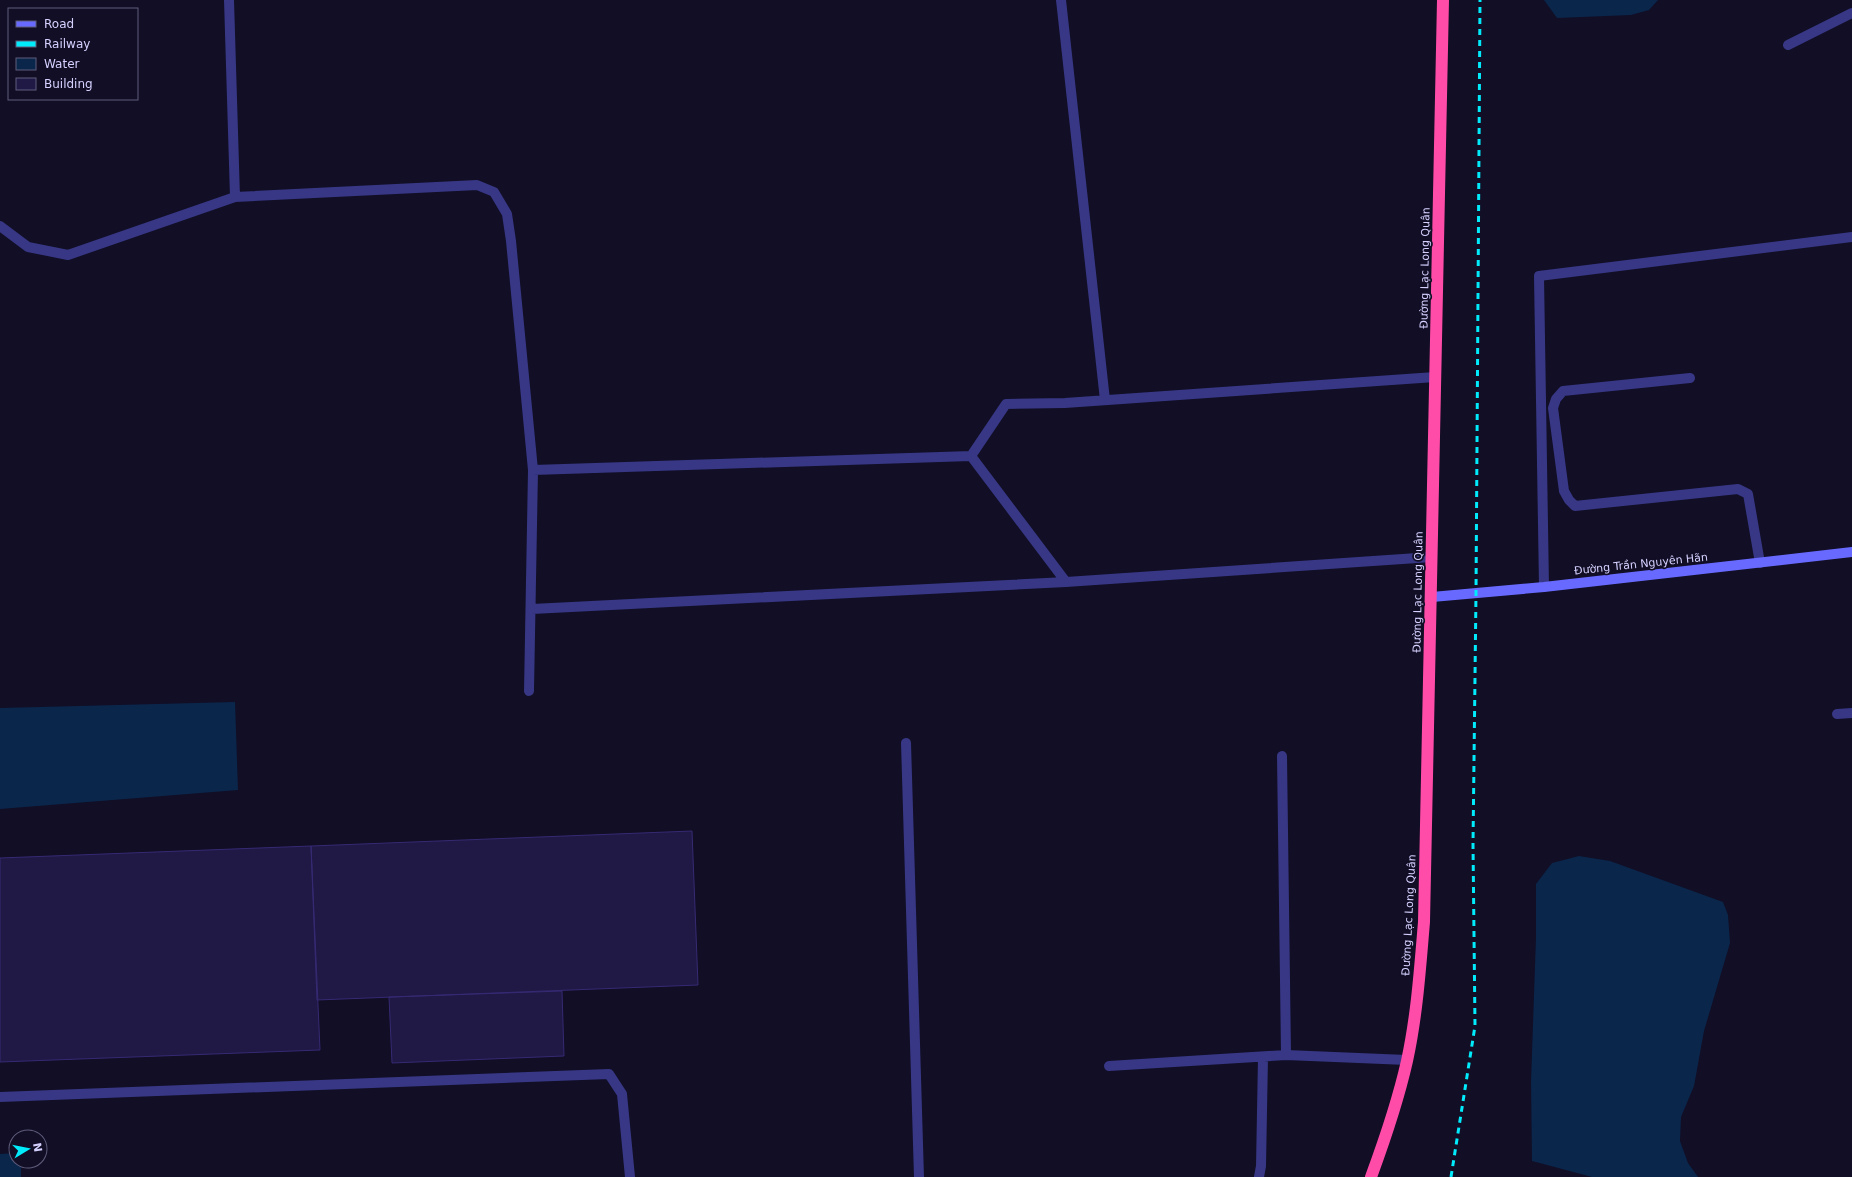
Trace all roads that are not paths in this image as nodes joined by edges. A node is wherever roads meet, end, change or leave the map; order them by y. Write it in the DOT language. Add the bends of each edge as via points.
graph roads {
  1 [pos="228,0"];
  2 [pos="1061,0"];
  3 [pos="1443,0"];
  4 [pos="1852,13"];
  5 [pos="1788,45"];
  6 [pos="235,197"];
  7 [pos="0,226"];
  8 [pos="1852,237"];
  9 [pos="1435,378"];
  10 [pos="1690,378"];
  11 [pos="1105,400"];
  12 [pos="971,456"];
  13 [pos="533,470"];
  14 [pos="1852,552"];
  15 [pos="1432,557"];
  16 [pos="1760,563"];
  17 [pos="1066,582"];
  18 [pos="1544,587"];
  19 [pos="1432,597"];
  20 [pos="532,609"];
  21 [pos="529,692"];
  22 [pos="1852,713"];
  23 [pos="1837,714"];
  24 [pos="906,744"];
  25 [pos="1282,756"];
  26 [pos="1286,1055"];
  27 [pos="1263,1057"];
  28 [pos="1407,1060"];
  29 [pos="1109,1066"];
  30 [pos="0,1097"];
  31 [pos="630,1177"];
  32 [pos="920,1177"];
  33 [pos="1259,1177"];
  34 [pos="1371,1177"];
  1 -- 6 [label="street"];
  2 -- 11 [label="street"];
  3 -- 9 [label="highway, Đường Lạc Long Quân"];
  4 -- 5 [label="street"];
  6 -- 7 [label="street" via="68,255 28,247"];
  6 -- 13 [label="street" via="477,186 494,192 507,214 511,241"];
  8 -- 18 [label="street" via="1539,276"];
  9 -- 11 [label="street"];
  9 -- 15 [label="highway, Đường Lạc Long Quân"];
  10 -- 16 [label="street" via="1563,391 1553,408 1564,491 1575,506 1738,489 1748,494"];
  11 -- 12 [label="street" via="1006,404"];
  12 -- 13 [label="street"];
  12 -- 17 [label="street"];
  13 -- 20 [label="street"];
  14 -- 16 [label="street, Đường Trần Nguyên Hãn"];
  15 -- 17 [label="street"];
  15 -- 19 [label="highway, Đường Lạc Long Quân"];
  16 -- 18 [label="street, Đường Trần Nguyên Hãn"];
  17 -- 20 [label="street"];
  18 -- 19 [label="street, Đường Trần Nguyên Hãn"];
  19 -- 28 [label="highway, Đường Lạc Long Quân" via="1424,922 1419,987"];
  20 -- 21 [label="street"];
  22 -- 23 [label="street"];
  24 -- 32 [label="street"];
  25 -- 26 [label="street"];
  26 -- 27 [label="street"];
  26 -- 28 [label="street"];
  27 -- 29 [label="street"];
  27 -- 33 [label="street"];
  28 -- 34 [label="highway, Đường Lạc Long Quân"];
  30 -- 31 [label="street" via="610,1074 622,1094"];
}
